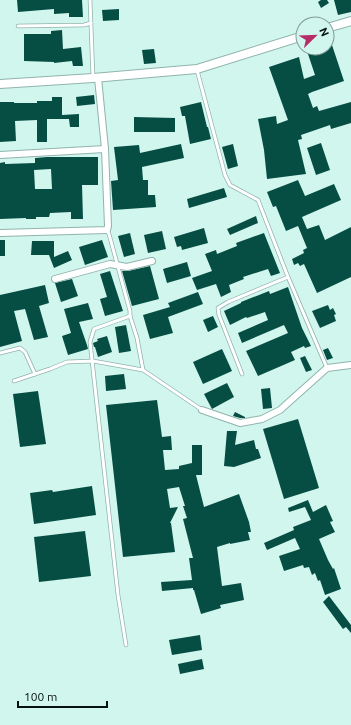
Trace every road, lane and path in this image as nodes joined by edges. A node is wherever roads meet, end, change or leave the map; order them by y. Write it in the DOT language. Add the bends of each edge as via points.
graph roads {
  1 [pos="90,0"];
  2 [pos="351,21"];
  3 [pos="91,23"];
  4 [pos="18,26"];
  5 [pos="335,26"];
  6 [pos="295,38"];
  7 [pos="197,69"];
  8 [pos="96,78"];
  9 [pos="0,84"];
  10 [pos="105,149"];
  11 [pos="0,155"];
  12 [pos="107,230"];
  13 [pos="0,233"];
  14 [pos="152,261"];
  15 [pos="118,266"];
  16 [pos="288,277"];
  17 [pos="55,279"];
  18 [pos="130,316"];
  19 [pos="0,354"];
  20 [pos="93,361"];
  21 [pos="351,365"];
  22 [pos="327,368"];
  23 [pos="143,370"];
  24 [pos="35,374"];
  25 [pos="242,374"];
  26 [pos="14,381"];
  27 [pos="202,410"];
  28 [pos="126,646"];
  1 -- 3 [label="lane"];
  2 -- 5 [label="street"];
  3 -- 4 [label="lane"];
  3 -- 8 [label="lane"];
  6 -- 7 [label="street"];
  7 -- 8 [label="street"];
  7 -- 16 [label="lane" via="225,175 230,185 258,200"];
  8 -- 9 [label="street"];
  8 -- 10 [label="street"];
  10 -- 11 [label="street"];
  10 -- 12 [label="street"];
  12 -- 13 [label="street"];
  12 -- 15 [label="lane"];
  14 -- 15 [label="street" via="127,267"];
  15 -- 17 [label="street" via="110,264"];
  15 -- 18 [label="lane"];
  16 -- 22 [label="lane"];
  16 -- 25 [label="lane" via="218,308 218,315"];
  18 -- 20 [label="lane" via="94,329 90,342"];
  18 -- 23 [label="lane"];
  19 -- 24 [label="lane" via="20,348 25,352"];
  20 -- 23 [label="lane"];
  20 -- 24 [label="lane" via="67,362"];
  20 -- 28 [label="lane" via="118,595"];
  21 -- 22 [label="street"];
  22 -- 27 [label="street" via="280,410 262,419 240,423"];
  23 -- 27 [label="lane"];
  24 -- 26 [label="lane"];
}
